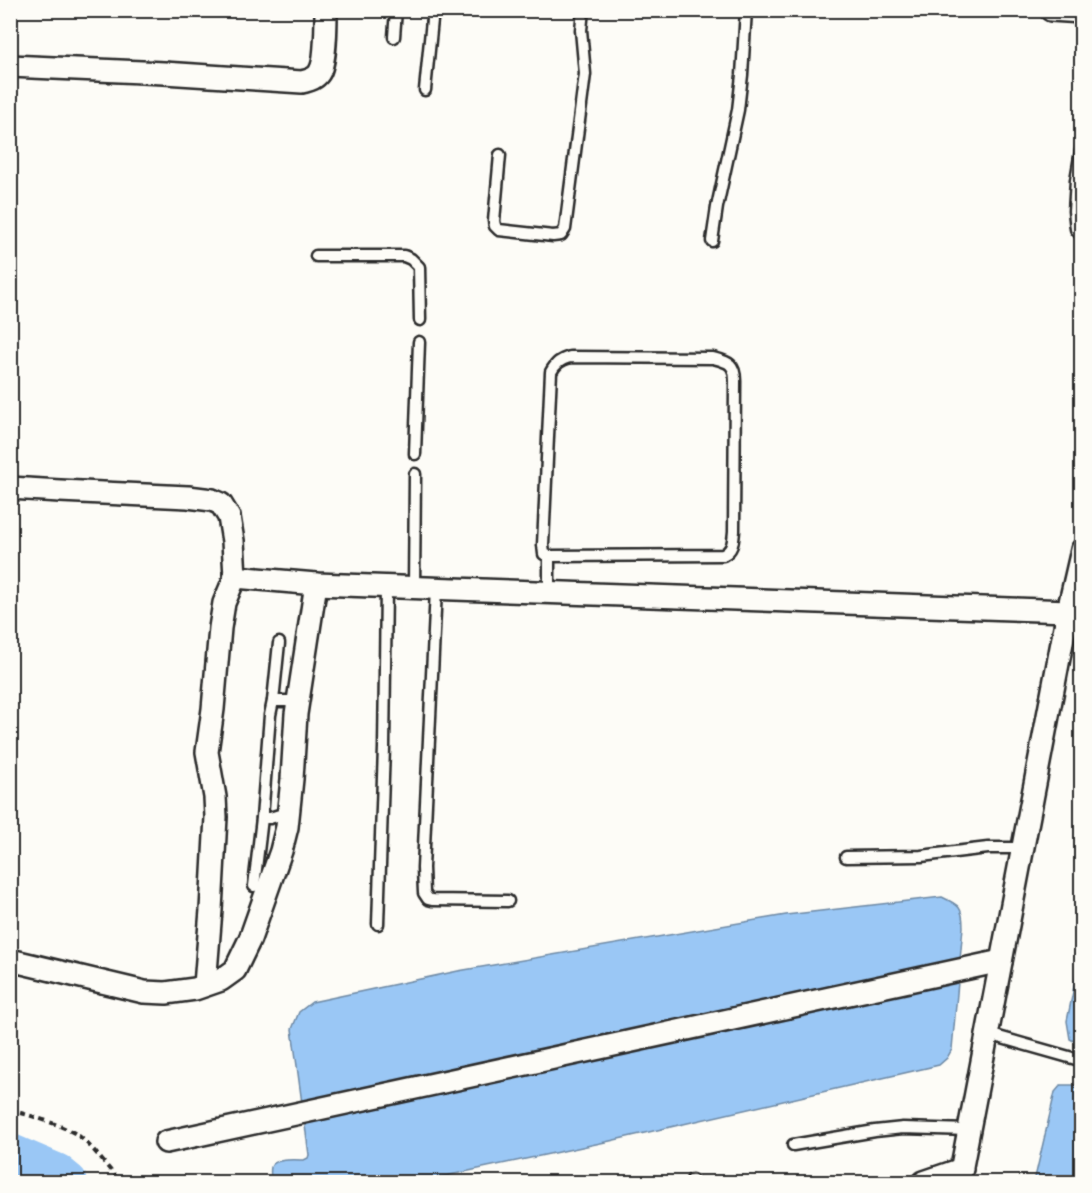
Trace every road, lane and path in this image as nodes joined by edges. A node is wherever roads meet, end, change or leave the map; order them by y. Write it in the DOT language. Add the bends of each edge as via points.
graph roads {
  1 [pos="327,10"];
  2 [pos="396,10"];
  3 [pos="433,10"];
  4 [pos="583,10"];
  5 [pos="746,10"];
  6 [pos="1051,10"];
  7 [pos="1082,12"];
  8 [pos="394,37"];
  9 [pos="10,66"];
  10 [pos="425,90"];
  11 [pos="1082,145"];
  12 [pos="500,155"];
  13 [pos="1082,236"];
  14 [pos="712,241"];
  15 [pos="316,256"];
  16 [pos="420,320"];
  17 [pos="419,342"];
  18 [pos="415,454"];
  19 [pos="415,474"];
  20 [pos="10,488"];
  21 [pos="1082,550"];
  22 [pos="549,556"];
  23 [pos="235,578"];
  24 [pos="316,584"];
  25 [pos="386,587"];
  26 [pos="414,588"];
  27 [pos="436,589"];
  28 [pos="549,593"];
  29 [pos="1068,611"];
  30 [pos="279,643"];
  31 [pos="273,700"];
  32 [pos="298,701"];
  33 [pos="289,812"];
  34 [pos="262,818"];
  35 [pos="1023,848"];
  36 [pos="846,857"];
  37 [pos="254,886"];
  38 [pos="508,901"];
  39 [pos="378,924"];
  40 [pos="10,960"];
  41 [pos="1001,961"];
  42 [pos="205,985"];
  43 [pos="988,1034"];
  44 [pos="1076,1059"];
  45 [pos="10,1110"];
  46 [pos="969,1130"];
  47 [pos="166,1142"];
  48 [pos="793,1144"];
  49 [pos="960,1176"];
  50 [pos="120,1182"];
  51 [pos="924,1182"];
  1 -- 9 [label="street" via="323,64 319,74 302,82"];
  2 -- 8 [label="lane"];
  3 -- 10 [label="lane"];
  4 -- 12 [label="lane" via="585,74 565,229 561,235 499,230 495,226"];
  5 -- 14 [label="lane" via="738,110"];
  6 -- 7 [label="street"];
  11 -- 13 [label="lane" via="1074,211 1076,229"];
  15 -- 16 [label="lane" via="411,259 419,267"];
  17 -- 18 [label="lane"];
  19 -- 26 [label="lane"];
  20 -- 23 [label="street" via="212,500 221,504 229,517"];
  21 -- 29 [label="street"];
  22 -- 22 [label="lane" via="723,555 729,551 734,531 735,392 735,371 730,364 713,358 570,357 555,364 543,545 544,554"];
  22 -- 28 [label="lane"];
  23 -- 24 [label="street"];
  23 -- 42 [label="street" via="224,603 207,752 216,817"];
  24 -- 25 [label="street"];
  24 -- 32 [label="street"];
  25 -- 26 [label="street"];
  25 -- 39 [label="lane"];
  26 -- 27 [label="street"];
  27 -- 28 [label="street"];
  27 -- 38 [label="lane" via="424,893 432,900"];
  28 -- 29 [label="street"];
  29 -- 35 [label="street"];
  30 -- 31 [label="lane"];
  31 -- 32 [label="lane"];
  31 -- 34 [label="lane"];
  32 -- 33 [label="street"];
  33 -- 34 [label="lane"];
  33 -- 42 [label="street" via="281,851 245,950 235,970"];
  34 -- 37 [label="lane"];
  35 -- 36 [label="lane"];
  35 -- 41 [label="street"];
  40 -- 42 [label="street" via="144,992 166,993"];
  41 -- 43 [label="street"];
  41 -- 47 [label="street"];
  43 -- 44 [label="lane"];
  43 -- 46 [label="street"];
  45 -- 50 [label="path" via="77,1135"];
  46 -- 48 [label="lane" via="903,1128"];
  46 -- 49 [label="street"];
  49 -- 51 [label="street"];
}
